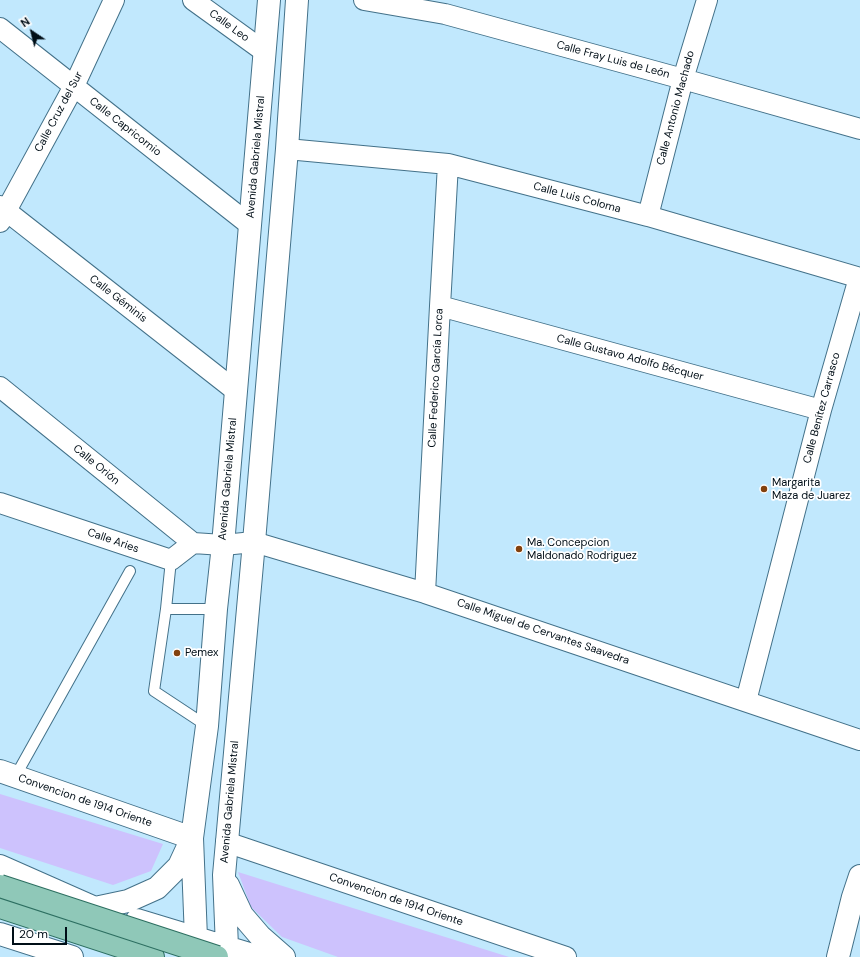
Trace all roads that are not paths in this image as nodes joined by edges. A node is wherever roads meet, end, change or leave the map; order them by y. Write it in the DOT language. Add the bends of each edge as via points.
graph roads {
  1 [pos="114,0"];
  2 [pos="194,0"];
  3 [pos="269,0"];
  4 [pos="297,0"];
  5 [pos="364,0"];
  6 [pos="707,0"];
  7 [pos="0,28"];
  8 [pos="264,52"];
  9 [pos="683,79"];
  10 [pos="74,86"];
  11 [pos="860,129"];
  12 [pos="287,149"];
  13 [pos="448,164"];
  14 [pos="2,213"];
  15 [pos="648,216"];
  16 [pos="250,225"];
  17 [pos="859,278"];
  18 [pos="440,306"];
  19 [pos="0,387"];
  20 [pos="236,391"];
  21 [pos="821,410"];
  22 [pos="1,506"];
  23 [pos="254,542"];
  24 [pos="193,543"];
  25 [pos="223,545"];
  26 [pos="171,560"];
  27 [pos="130,570"];
  28 [pos="425,593"];
  29 [pos="166,609"];
  30 [pos="216,609"];
  31 [pos="746,701"];
  32 [pos="207,726"];
  33 [pos="860,740"];
  34 [pos="8,774"];
  35 [pos="192,838"];
  36 [pos="226,842"];
  37 [pos="0,866"];
  38 [pos="224,875"];
  39 [pos="860,876"];
  40 [pos="0,886"];
  41 [pos="857,898"];
  42 [pos="0,907"];
  43 [pos="95,908"];
  44 [pos="0,934"];
  45 [pos="200,947"];
  46 [pos="225,954"];
  47 [pos="72,957"];
  48 [pos="153,957"];
  49 [pos="259,957"];
  50 [pos="284,957"];
  51 [pos="566,957"];
  52 [pos="838,957"];
  1 -- 10 [label="street, Calle Cruz del Sur"];
  2 -- 8 [label="street, Calle Leo"];
  3 -- 8 [label="main road, Avenida Gabriela Mistral"];
  4 -- 12 [label="main road, Avenida Gabriela Mistral"];
  5 -- 9 [label="street, Calle Fray Luis de León" via="445,14"];
  6 -- 9 [label="street, Calle Antonio Machado"];
  7 -- 10 [label="street, Calle Capricornio"];
  8 -- 16 [label="main road, Avenida Gabriela Mistral"];
  9 -- 11 [label="street, Calle Fray Luis de León"];
  9 -- 15 [label="street, Calle Antonio Machado"];
  10 -- 14 [label="street, Calle Cruz del Sur"];
  10 -- 16 [label="street, Calle Capricornio"];
  12 -- 13 [label="street, Calle Luis Coloma"];
  12 -- 23 [label="main road, Avenida Gabriela Mistral"];
  13 -- 15 [label="street, Calle Luis Coloma"];
  13 -- 18 [label="street, Calle Federico García Lorca"];
  14 -- 20 [label="street, Calle Géminis"];
  15 -- 17 [label="street, Calle Luis Coloma"];
  16 -- 20 [label="main road, Avenida Gabriela Mistral"];
  17 -- 21 [label="street, Calle Benítez Carrasco"];
  18 -- 21 [label="street, Calle Gustavo Adolfo Bécquer"];
  18 -- 28 [label="street, Calle Federico García Lorca"];
  19 -- 24 [label="street, Calle Orión"];
  20 -- 25 [label="main road, Avenida Gabriela Mistral"];
  21 -- 31 [label="street, Calle Benítez Carrasco"];
  22 -- 26 [label="street, Calle Aries"];
  23 -- 25 [label="street, Calle Miguel de Cervantes Saavedra"];
  23 -- 28 [label="street, Calle Miguel de Cervantes Saavedra"];
  23 -- 36 [label="main road, Avenida Gabriela Mistral"];
  24 -- 25 [label="street"];
  24 -- 26 [label="street"];
  25 -- 30 [label="main road, Avenida Gabriela Mistral"];
  26 -- 29 [label="lane"];
  27 -- 34 [label="lane"];
  28 -- 31 [label="street, Calle Miguel de Cervantes Saavedra"];
  29 -- 30 [label="lane"];
  29 -- 32 [label="lane" via="154,691"];
  30 -- 32 [label="main road, Avenida Gabriela Mistral"];
  31 -- 33 [label="street, Calle Miguel de Cervantes Saavedra"];
  32 -- 35 [label="main road, Avenida Gabriela Mistral"];
  34 -- 35 [label="main road, Convencion de 1914 Oriente"];
  35 -- 43 [label="main road" via="179,866 157,888 128,901"];
  35 -- 45 [label="main road, Avenida Gabriela Mistral"];
  36 -- 38 [label="main road, Avenida Gabriela Mistral"];
  36 -- 51 [label="street, Convencion de 1914 Oriente"];
  37 -- 43 [label="main road"];
  38 -- 46 [label="main road, Avenida Gabriela Mistral"];
  38 -- 50 [label="main road" via="242,915 260,936"];
  39 -- 41 [label="main road"];
  40 -- 46 [label="main road, bridge"];
  41 -- 52 [label="main road"];
  42 -- 48 [label="main road"];
  43 -- 45 [label="main road"];
  44 -- 47 [label="main road"];
  45 -- 46 [label="main road"];
  46 -- 49 [label="main road"];
}
